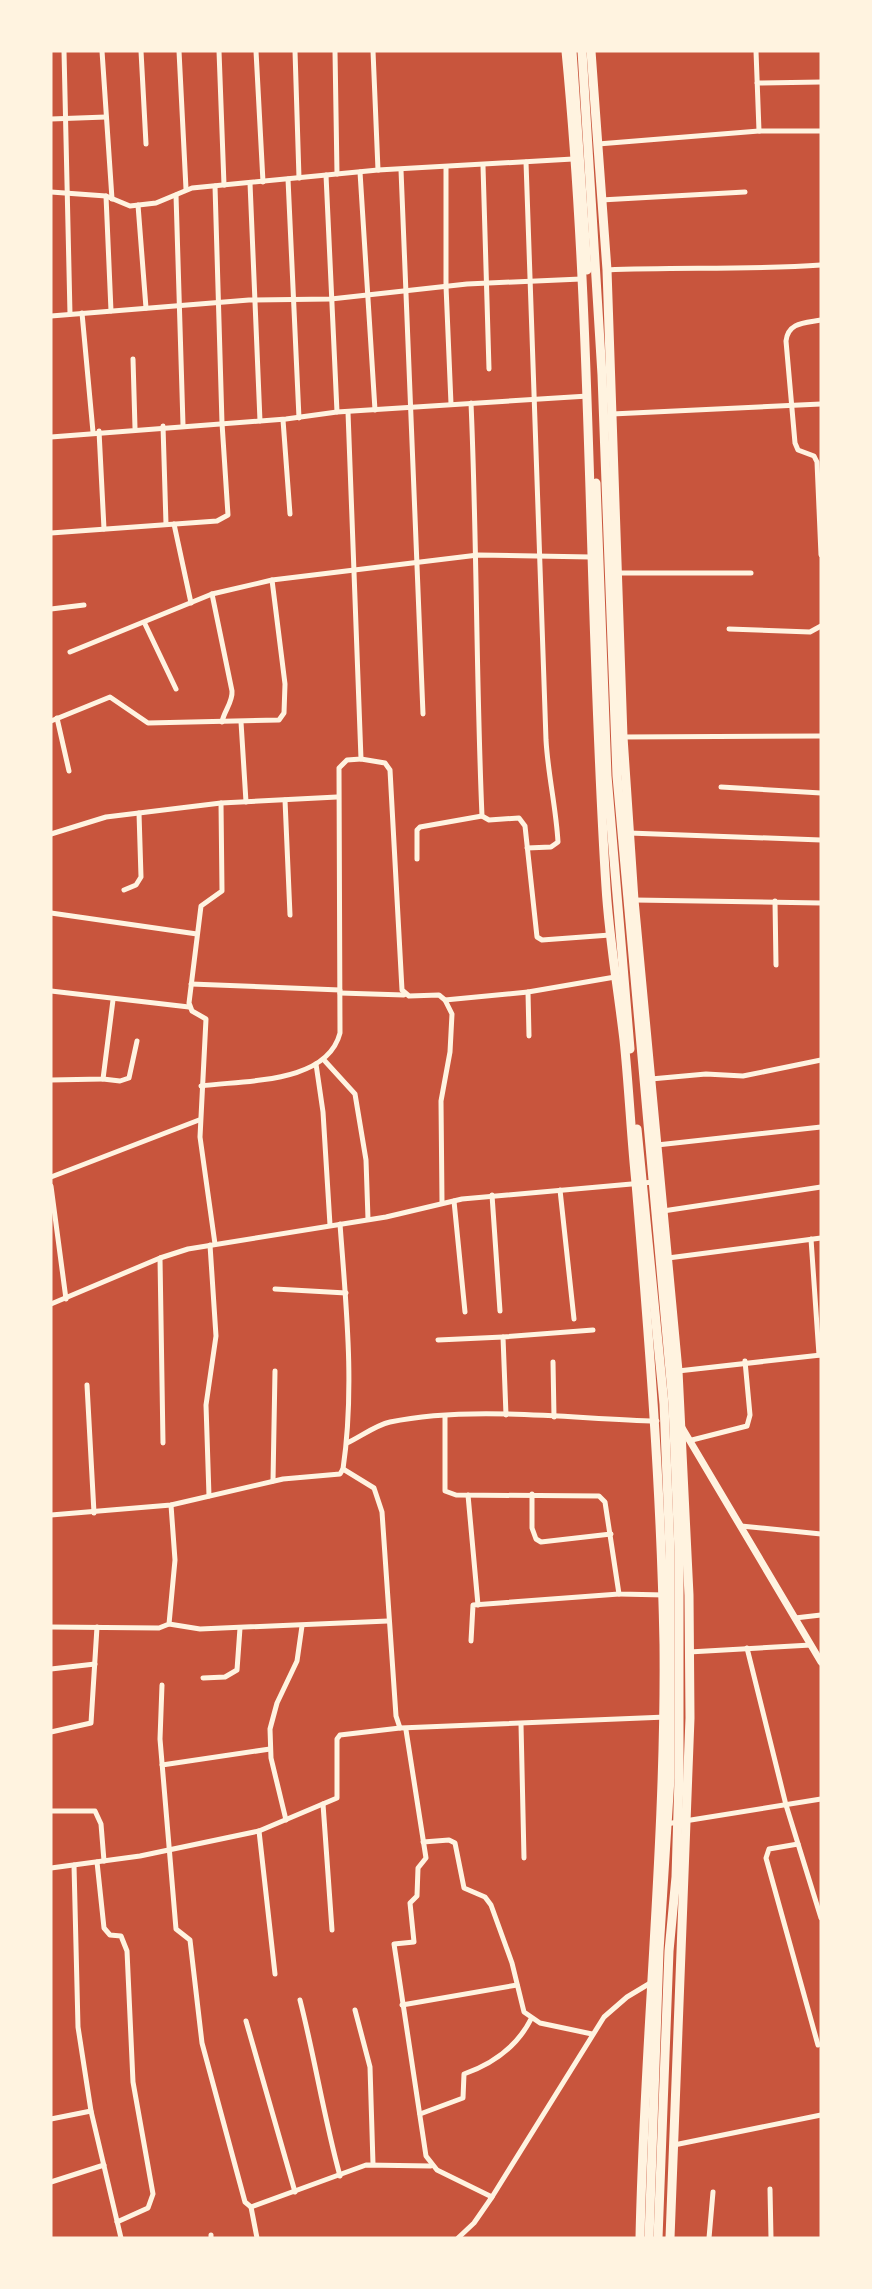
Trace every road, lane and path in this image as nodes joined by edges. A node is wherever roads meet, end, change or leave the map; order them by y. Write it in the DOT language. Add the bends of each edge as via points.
graph roads {
  1 [pos="64,51"];
  2 [pos="102,51"];
  3 [pos="141,51"];
  4 [pos="180,51"];
  5 [pos="219,51"];
  6 [pos="256,51"];
  7 [pos="295,51"];
  8 [pos="335,51"];
  9 [pos="373,51"];
  10 [pos="566,51"];
  11 [pos="572,51"];
  12 [pos="582,51"];
  13 [pos="590,51"];
  14 [pos="756,51"];
  15 [pos="821,82"];
  16 [pos="757,83"];
  17 [pos="106,117"];
  18 [pos="66,118"];
  19 [pos="51,119"];
  20 [pos="759,131"];
  21 [pos="821,131"];
  22 [pos="146,144"];
  23 [pos="598,144"];
  24 [pos="573,159"];
  25 [pos="526,162"];
  26 [pos="483,166"];
  27 [pos="446,169"];
  28 [pos="378,170"];
  29 [pos="401,170"];
  30 [pos="360,173"];
  31 [pos="337,174"];
  32 [pos="326,175"];
  33 [pos="299,178"];
  34 [pos="288,179"];
  35 [pos="263,182"];
  36 [pos="250,183"];
  37 [pos="224,185"];
  38 [pos="215,186"];
  39 [pos="186,189"];
  40 [pos="68,191"];
  41 [pos="51,192"];
  42 [pos="745,192"];
  43 [pos="176,194"];
  44 [pos="109,197"];
  45 [pos="601,200"];
  46 [pos="138,205"];
  47 [pos="821,265"];
  48 [pos="607,270"];
  49 [pos="581,279"];
  50 [pos="529,282"];
  51 [pos="486,284"];
  52 [pos="446,286"];
  53 [pos="404,290"];
  54 [pos="368,294"];
  55 [pos="295,299"];
  56 [pos="331,299"];
  57 [pos="256,300"];
  58 [pos="217,302"];
  59 [pos="180,305"];
  60 [pos="146,308"];
  61 [pos="111,311"];
  62 [pos="82,313"];
  63 [pos="70,314"];
  64 [pos="51,316"];
  65 [pos="821,320"];
  66 [pos="133,359"];
  67 [pos="489,369"];
  68 [pos="588,396"];
  69 [pos="537,400"];
  70 [pos="471,403"];
  71 [pos="451,404"];
  72 [pos="821,404"];
  73 [pos="410,407"];
  74 [pos="792,407"];
  75 [pos="375,410"];
  76 [pos="337,412"];
  77 [pos="348,412"];
  78 [pos="612,414"];
  79 [pos="299,418"];
  80 [pos="283,419"];
  81 [pos="260,421"];
  82 [pos="222,423"];
  83 [pos="183,425"];
  84 [pos="163,426"];
  85 [pos="135,428"];
  86 [pos="96,431"];
  87 [pos="51,437"];
  88 [pos="290,513"];
  89 [pos="166,524"];
  90 [pos="174,524"];
  91 [pos="104,529"];
  92 [pos="51,533"];
  93 [pos="478,555"];
  94 [pos="542,555"];
  95 [pos="821,555"];
  96 [pos="590,556"];
  97 [pos="415,561"];
  98 [pos="353,571"];
  99 [pos="615,573"];
  100 [pos="751,573"];
  101 [pos="272,580"];
  102 [pos="212,594"];
  103 [pos="191,603"];
  104 [pos="83,605"];
  105 [pos="51,608"];
  106 [pos="145,624"];
  107 [pos="821,626"];
  108 [pos="729,629"];
  109 [pos="70,652"];
  110 [pos="176,689"];
  111 [pos="423,714"];
  112 [pos="54,719"];
  113 [pos="222,722"];
  114 [pos="241,722"];
  115 [pos="821,736"];
  116 [pos="623,737"];
  117 [pos="361,759"];
  118 [pos="69,771"];
  119 [pos="721,787"];
  120 [pos="821,793"];
  121 [pos="337,797"];
  122 [pos="285,800"];
  123 [pos="246,802"];
  124 [pos="221,803"];
  125 [pos="139,813"];
  126 [pos="482,816"];
  127 [pos="629,833"];
  128 [pos="51,834"];
  129 [pos="821,840"];
  130 [pos="527,848"];
  131 [pos="417,859"];
  132 [pos="124,890"];
  133 [pos="634,900"];
  134 [pos="775,901"];
  135 [pos="821,903"];
  136 [pos="51,913"];
  137 [pos="290,915"];
  138 [pos="197,934"];
  139 [pos="610,935"];
  140 [pos="776,965"];
  141 [pos="615,977"];
  142 [pos="191,984"];
  143 [pos="51,991"];
  144 [pos="340,992"];
  145 [pos="528,992"];
  146 [pos="404,995"];
  147 [pos="113,1000"];
  148 [pos="445,1000"];
  149 [pos="189,1007"];
  150 [pos="529,1036"];
  151 [pos="137,1041"];
  152 [pos="324,1060"];
  153 [pos="821,1060"];
  154 [pos="316,1064"];
  155 [pos="103,1079"];
  156 [pos="651,1079"];
  157 [pos="51,1080"];
  158 [pos="201,1086"];
  159 [pos="199,1120"];
  160 [pos="821,1127"];
  161 [pos="657,1145"];
  162 [pos="51,1177"];
  163 [pos="660,1182"];
  164 [pos="636,1184"];
  165 [pos="51,1186"];
  166 [pos="821,1187"];
  167 [pos="560,1190"];
  168 [pos="492,1195"];
  169 [pos="454,1200"];
  170 [pos="442,1202"];
  171 [pos="663,1211"];
  172 [pos="368,1219"];
  173 [pos="340,1224"];
  174 [pos="330,1225"];
  175 [pos="821,1238"];
  176 [pos="811,1239"];
  177 [pos="213,1245"];
  178 [pos="160,1258"];
  179 [pos="668,1258"];
  180 [pos="275,1289"];
  181 [pos="346,1293"];
  182 [pos="66,1299"];
  183 [pos="51,1304"];
  184 [pos="500,1311"];
  185 [pos="465,1312"];
  186 [pos="574,1319"];
  187 [pos="593,1330"];
  188 [pos="503,1337"];
  189 [pos="438,1340"];
  190 [pos="820,1355"];
  191 [pos="745,1361"];
  192 [pos="553,1362"];
  193 [pos="275,1371"];
  194 [pos="678,1371"];
  195 [pos="87,1385"];
  196 [pos="506,1415"];
  197 [pos="445,1417"];
  198 [pos="554,1417"];
  199 [pos="657,1421"];
  200 [pos="681,1425"];
  201 [pos="692,1440"];
  202 [pos="163,1443"];
  203 [pos="347,1443"];
  204 [pos="343,1469"];
  205 [pos="273,1481"];
  206 [pos="532,1494"];
  207 [pos="468,1495"];
  208 [pos="209,1496"];
  209 [pos="171,1505"];
  210 [pos="94,1513"];
  211 [pos="51,1515"];
  212 [pos="741,1526"];
  213 [pos="611,1534"];
  214 [pos="821,1534"];
  215 [pos="620,1594"];
  216 [pos="662,1595"];
  217 [pos="689,1595"];
  218 [pos="478,1605"];
  219 [pos="821,1615"];
  220 [pos="795,1618"];
  221 [pos="388,1621"];
  222 [pos="169,1624"];
  223 [pos="302,1626"];
  224 [pos="51,1627"];
  225 [pos="97,1627"];
  226 [pos="240,1628"];
  227 [pos="471,1642"];
  228 [pos="811,1645"];
  229 [pos="747,1648"];
  230 [pos="689,1652"];
  231 [pos="821,1662"];
  232 [pos="95,1664"];
  233 [pos="51,1669"];
  234 [pos="203,1678"];
  235 [pos="163,1685"];
  236 [pos="663,1717"];
  237 [pos="690,1718"];
  238 [pos="521,1724"];
  239 [pos="403,1729"];
  240 [pos="51,1732"];
  241 [pos="270,1749"];
  242 [pos="162,1765"];
  243 [pos="821,1799"];
  244 [pos="323,1804"];
  245 [pos="786,1805"];
  246 [pos="51,1811"];
  247 [pos="286,1820"];
  248 [pos="687,1822"];
  249 [pos="660,1825"];
  250 [pos="258,1831"];
  251 [pos="423,1842"];
  252 [pos="798,1844"];
  253 [pos="171,1849"];
  254 [pos="524,1858"];
  255 [pos="100,1861"];
  256 [pos="74,1865"];
  257 [pos="51,1868"];
  258 [pos="821,1918"];
  259 [pos="332,1930"];
  260 [pos="275,1975"];
  261 [pos="652,1982"];
  262 [pos="517,1985"];
  263 [pos="299,2000"];
  264 [pos="402,2005"];
  265 [pos="355,2010"];
  266 [pos="531,2020"];
  267 [pos="247,2021"];
  268 [pos="592,2034"];
  269 [pos="818,2045"];
  270 [pos="91,2111"];
  271 [pos="420,2114"];
  272 [pos="821,2115"];
  273 [pos="51,2119"];
  274 [pos="674,2145"];
  275 [pos="373,2164"];
  276 [pos="104,2165"];
  277 [pos="431,2166"];
  278 [pos="340,2176"];
  279 [pos="51,2182"];
  280 [pos="771,2189"];
  281 [pos="295,2192"];
  282 [pos="713,2192"];
  283 [pos="492,2197"];
  284 [pos="251,2207"];
  285 [pos="117,2222"];
  286 [pos="121,2238"];
  287 [pos="257,2238"];
  288 [pos="458,2238"];
  289 [pos="640,2238"];
  290 [pos="649,2238"];
  291 [pos="658,2238"];
  292 [pos="670,2238"];
  293 [pos="709,2238"];
  294 [pos="771,2238"];
  1 -- 18 [label="street"];
  2 -- 17 [label="street"];
  3 -- 22 [label="street"];
  4 -- 39 [label="street"];
  5 -- 37 [label="street"];
  6 -- 35 [label="street"];
  7 -- 33 [label="street"];
  8 -- 31 [label="street"];
  9 -- 28 [label="street"];
  10 -- 24 [label="main road"];
  11 -- 290 [label="main road" via="593,376 607,776 664,1404 670,1551 670,1778"];
  12 -- 291 [label="main road" via="602,375 617,776 673,1404 679,1551 679,1778"];
  13 -- 23 [label="main road"];
  14 -- 16 [label="street"];
  15 -- 16 [label="street"];
  16 -- 20 [label="street"];
  17 -- 18 [label="street"];
  17 -- 44 [label="street"];
  18 -- 19 [label="street"];
  18 -- 40 [label="street"];
  20 -- 21 [label="street"];
  20 -- 23 [label="street"];
  23 -- 45 [label="main road"];
  24 -- 25 [label="street"];
  24 -- 49 [label="main road"];
  25 -- 26 [label="street"];
  25 -- 50 [label="street"];
  26 -- 27 [label="street"];
  26 -- 51 [label="street"];
  27 -- 29 [label="street"];
  27 -- 52 [label="street"];
  28 -- 29 [label="street"];
  28 -- 30 [label="street"];
  29 -- 53 [label="street"];
  30 -- 31 [label="street"];
  30 -- 54 [label="street"];
  31 -- 32 [label="street"];
  32 -- 33 [label="street"];
  32 -- 56 [label="street"];
  33 -- 34 [label="street"];
  34 -- 35 [label="street"];
  34 -- 55 [label="street"];
  35 -- 36 [label="street"];
  36 -- 37 [label="street"];
  36 -- 57 [label="street"];
  37 -- 38 [label="street"];
  38 -- 39 [label="street"];
  38 -- 58 [label="street"];
  39 -- 43 [label="street"];
  40 -- 41 [label="street"];
  40 -- 44 [label="street"];
  40 -- 63 [label="street"];
  42 -- 45 [label="street"];
  43 -- 46 [label="street"];
  43 -- 59 [label="street"];
  44 -- 46 [label="street"];
  44 -- 61 [label="street"];
  45 -- 48 [label="main road"];
  46 -- 60 [label="street"];
  47 -- 48 [label="street" via="758,270"];
  48 -- 78 [label="main road"];
  49 -- 50 [label="street"];
  49 -- 68 [label="main road"];
  50 -- 51 [label="street"];
  50 -- 69 [label="street"];
  51 -- 52 [label="street"];
  51 -- 67 [label="street"];
  52 -- 53 [label="street"];
  52 -- 71 [label="street"];
  53 -- 54 [label="street"];
  53 -- 73 [label="street"];
  54 -- 56 [label="street"];
  54 -- 75 [label="street"];
  55 -- 56 [label="street"];
  55 -- 57 [label="street"];
  55 -- 79 [label="street"];
  56 -- 76 [label="street"];
  57 -- 58 [label="street"];
  57 -- 81 [label="street"];
  58 -- 59 [label="street"];
  58 -- 82 [label="street"];
  59 -- 60 [label="street"];
  59 -- 83 [label="street"];
  60 -- 61 [label="street"];
  61 -- 62 [label="street"];
  62 -- 63 [label="street"];
  62 -- 86 [label="street"];
  63 -- 64 [label="street"];
  65 -- 74 [label="street" via="794,325 786,334"];
  66 -- 85 [label="street"];
  68 -- 69 [label="street"];
  68 -- 96 [label="main road"];
  69 -- 70 [label="street"];
  69 -- 94 [label="street"];
  70 -- 71 [label="street"];
  70 -- 93 [label="street"];
  71 -- 73 [label="street"];
  72 -- 74 [label="street"];
  73 -- 75 [label="street"];
  73 -- 97 [label="street"];
  74 -- 78 [label="street"];
  74 -- 95 [label="street" via="798,450 817,462"];
  75 -- 77 [label="street"];
  76 -- 77 [label="street"];
  76 -- 79 [label="street"];
  77 -- 98 [label="street"];
  78 -- 99 [label="main road"];
  79 -- 80 [label="street"];
  80 -- 81 [label="street"];
  80 -- 88 [label="street"];
  81 -- 82 [label="street"];
  82 -- 83 [label="street"];
  82 -- 90 [label="street" via="228,516"];
  83 -- 84 [label="street"];
  84 -- 85 [label="street"];
  84 -- 89 [label="street"];
  85 -- 86 [label="street"];
  86 -- 87 [label="street"];
  86 -- 91 [label="street"];
  89 -- 90 [label="street"];
  89 -- 91 [label="street"];
  90 -- 103 [label="street"];
  91 -- 92 [label="street"];
  93 -- 94 [label="street"];
  93 -- 97 [label="street"];
  93 -- 126 [label="street"];
  94 -- 96 [label="street"];
  94 -- 130 [label="street" via="549,789 558,842 551,847"];
  96 -- 139 [label="main road"];
  97 -- 98 [label="street"];
  97 -- 111 [label="street"];
  98 -- 101 [label="street"];
  98 -- 117 [label="street"];
  99 -- 100 [label="street"];
  99 -- 116 [label="main road"];
  101 -- 102 [label="street"];
  101 -- 114 [label="street" via="285,684 284,713 272,721"];
  102 -- 103 [label="street"];
  102 -- 113 [label="street" via="232,691"];
  103 -- 106 [label="street"];
  104 -- 105 [label="street"];
  106 -- 109 [label="street"];
  106 -- 110 [label="street"];
  107 -- 108 [label="street" via="810,632"];
  112 -- 113 [label="street" via="110,697 148,723"];
  112 -- 118 [label="street"];
  113 -- 114 [label="street"];
  114 -- 123 [label="street"];
  115 -- 116 [label="street"];
  116 -- 127 [label="main road"];
  117 -- 121 [label="street" via="340,764"];
  117 -- 146 [label="street" via="384,763 390,770"];
  119 -- 120 [label="street"];
  121 -- 122 [label="street"];
  121 -- 144 [label="street"];
  122 -- 123 [label="street"];
  122 -- 137 [label="street"];
  123 -- 124 [label="street"];
  124 -- 125 [label="street"];
  124 -- 138 [label="street" via="222,891 202,903"];
  125 -- 128 [label="street" via="76,824"];
  125 -- 132 [label="street" via="141,877"];
  126 -- 130 [label="street" via="489,820 519,818 525,826"];
  126 -- 131 [label="street" via="420,827"];
  127 -- 129 [label="street"];
  127 -- 133 [label="main road"];
  130 -- 139 [label="street" via="537,937"];
  133 -- 134 [label="street"];
  133 -- 156 [label="main road"];
  134 -- 135 [label="street"];
  134 -- 140 [label="street"];
  136 -- 138 [label="street"];
  138 -- 142 [label="street"];
  139 -- 141 [label="main road"];
  141 -- 145 [label="street"];
  141 -- 164 [label="main road"];
  142 -- 144 [label="street"];
  142 -- 149 [label="street"];
  143 -- 147 [label="street"];
  144 -- 146 [label="street"];
  144 -- 152 [label="street" via="337,1046"];
  145 -- 148 [label="street"];
  145 -- 150 [label="street"];
  146 -- 148 [label="street" via="439,995"];
  147 -- 149 [label="street"];
  147 -- 155 [label="street"];
  148 -- 170 [label="street" via="453,1026 441,1101"];
  149 -- 158 [label="street" via="206,1019"];
  151 -- 155 [label="street" via="129,1078"];
  152 -- 154 [label="street"];
  152 -- 172 [label="street" via="355,1094 366,1160"];
  153 -- 156 [label="street" via="743,1076"];
  154 -- 158 [label="street" via="286,1074"];
  154 -- 174 [label="street"];
  155 -- 157 [label="street"];
  156 -- 161 [label="main road"];
  158 -- 159 [label="street"];
  159 -- 162 [label="street"];
  159 -- 177 [label="street"];
  160 -- 161 [label="street"];
  161 -- 163 [label="main road"];
  163 -- 164 [label="street"];
  163 -- 171 [label="main road"];
  164 -- 167 [label="street"];
  164 -- 199 [label="main road"];
  165 -- 182 [label="street"];
  166 -- 171 [label="street"];
  167 -- 168 [label="street"];
  167 -- 186 [label="street"];
  168 -- 169 [label="street"];
  168 -- 184 [label="street"];
  169 -- 170 [label="street"];
  169 -- 185 [label="street"];
  170 -- 172 [label="street"];
  171 -- 179 [label="main road"];
  172 -- 173 [label="street"];
  173 -- 174 [label="street"];
  173 -- 181 [label="street"];
  174 -- 177 [label="street"];
  175 -- 176 [label="street"];
  176 -- 179 [label="street"];
  176 -- 190 [label="street"];
  177 -- 178 [label="street"];
  177 -- 208 [label="street" via="216,1336 206,1405"];
  178 -- 182 [label="street"];
  178 -- 202 [label="street"];
  179 -- 194 [label="main road"];
  180 -- 181 [label="street"];
  181 -- 203 [label="street"];
  182 -- 183 [label="street"];
  187 -- 188 [label="street"];
  188 -- 189 [label="street"];
  188 -- 196 [label="street"];
  190 -- 191 [label="street"];
  191 -- 194 [label="street"];
  191 -- 201 [label="street" via="747,1426"];
  192 -- 198 [label="street"];
  193 -- 205 [label="street"];
  194 -- 200 [label="main road"];
  195 -- 210 [label="street"];
  196 -- 197 [label="street"];
  196 -- 198 [label="street"];
  197 -- 203 [label="street" via="391,1422"];
  197 -- 207 [label="street" via="442,1485 449,1493"];
  198 -- 199 [label="street"];
  199 -- 200 [label="street"];
  199 -- 216 [label="main road"];
  200 -- 201 [label="street"];
  200 -- 217 [label="main road"];
  201 -- 212 [label="street"];
  203 -- 204 [label="street"];
  204 -- 205 [label="street" via="334,1476"];
  204 -- 221 [label="street" via="369,1482 380,1501"];
  205 -- 208 [label="street"];
  206 -- 207 [label="street"];
  206 -- 213 [label="street" via="599,1496 605,1502"];
  206 -- 213 [label="street" via="532,1528 541,1542"];
  207 -- 218 [label="street"];
  208 -- 209 [label="street"];
  209 -- 210 [label="street"];
  209 -- 222 [label="street" via="175,1560"];
  210 -- 211 [label="street"];
  212 -- 214 [label="street"];
  212 -- 220 [label="street"];
  213 -- 215 [label="street"];
  215 -- 216 [label="street"];
  215 -- 218 [label="street"];
  216 -- 217 [label="street"];
  216 -- 236 [label="main road"];
  217 -- 230 [label="main road"];
  218 -- 227 [label="street" via="471,1611"];
  219 -- 220 [label="street"];
  220 -- 228 [label="street"];
  221 -- 223 [label="street"];
  221 -- 239 [label="street"];
  222 -- 225 [label="street" via="159,1628"];
  222 -- 226 [label="street"];
  223 -- 226 [label="street"];
  223 -- 241 [label="street" via="298,1661 271,1719"];
  224 -- 225 [label="street"];
  225 -- 232 [label="street"];
  226 -- 234 [label="street" via="237,1670 225,1677"];
  228 -- 229 [label="street"];
  228 -- 231 [label="street"];
  229 -- 230 [label="street"];
  229 -- 245 [label="street"];
  230 -- 237 [label="main road"];
  232 -- 233 [label="street"];
  232 -- 240 [label="street" via="91,1723"];
  235 -- 242 [label="street"];
  236 -- 237 [label="street"];
  236 -- 238 [label="street"];
  236 -- 249 [label="main road"];
  237 -- 248 [label="main road"];
  238 -- 239 [label="street"];
  238 -- 254 [label="street"];
  239 -- 244 [label="street" via="340,1735 337,1797"];
  239 -- 251 [label="street"];
  241 -- 242 [label="street"];
  241 -- 247 [label="street"];
  242 -- 253 [label="street"];
  243 -- 245 [label="street"];
  244 -- 247 [label="street"];
  244 -- 259 [label="street"];
  245 -- 248 [label="street"];
  245 -- 252 [label="street"];
  246 -- 255 [label="street" via="95,1811 101,1824"];
  247 -- 250 [label="street"];
  248 -- 249 [label="street"];
  248 -- 274 [label="main road"];
  249 -- 261 [label="main road"];
  250 -- 253 [label="street"];
  250 -- 260 [label="street"];
  251 -- 262 [label="street" via="455,1843 460,1881 491,1905"];
  251 -- 264 [label="street" via="426,1858 418,1868 420,1889 410,1903 414,1942 394,1944"];
  252 -- 258 [label="street"];
  252 -- 269 [label="street" via="769,1849 765,1858"];
  253 -- 255 [label="street"];
  253 -- 284 [label="street" via="176,1929 190,1940 202,2043 245,2202"];
  255 -- 256 [label="street"];
  255 -- 285 [label="street" via="104,1928 110,1936 121,1936 127,1951 134,2082 153,2194 148,2208"];
  256 -- 257 [label="street"];
  256 -- 270 [label="street" via="78,2027"];
  261 -- 268 [label="street" via="618,2004"];
  261 -- 289 [label="main road"];
  262 -- 264 [label="street"];
  262 -- 266 [label="street" via="524,2012"];
  263 -- 278 [label="street"];
  264 -- 271 [label="street"];
  265 -- 275 [label="street" via="369,2067"];
  266 -- 268 [label="street"];
  266 -- 271 [label="street" via="491,2064 464,2074 463,2098"];
  267 -- 281 [label="street"];
  268 -- 283 [label="street"];
  270 -- 273 [label="street"];
  270 -- 276 [label="street"];
  271 -- 277 [label="street"];
  272 -- 274 [label="street"];
  274 -- 292 [label="main road"];
  275 -- 277 [label="street"];
  275 -- 278 [label="street"];
  276 -- 279 [label="street"];
  276 -- 285 [label="street"];
  277 -- 283 [label="street"];
  278 -- 281 [label="street"];
  280 -- 294 [label="street"];
  281 -- 284 [label="street"];
  282 -- 293 [label="street"];
  283 -- 288 [label="street"];
  284 -- 287 [label="street"];
  285 -- 286 [label="street"];
}
